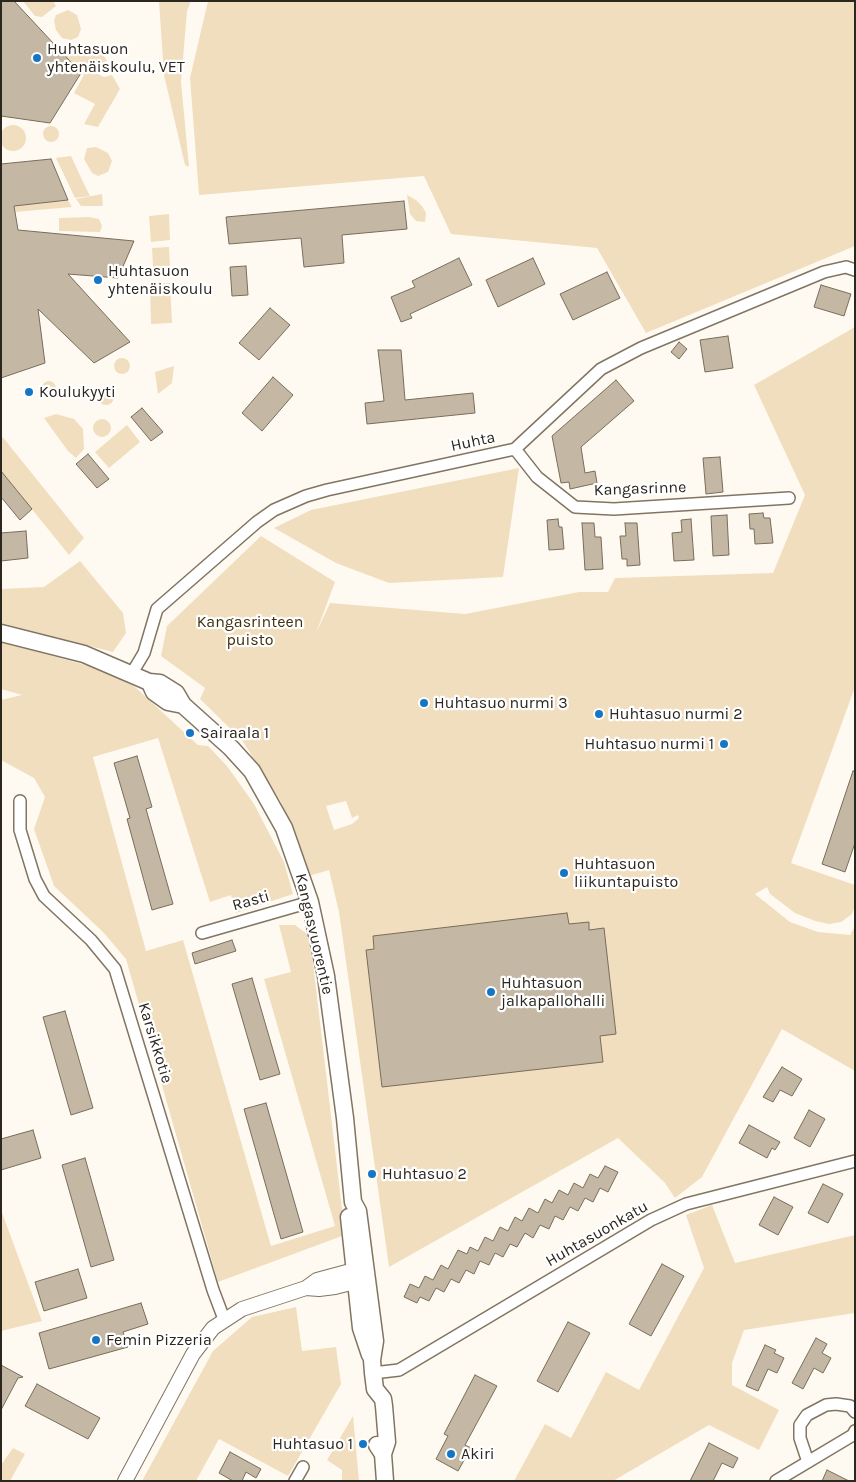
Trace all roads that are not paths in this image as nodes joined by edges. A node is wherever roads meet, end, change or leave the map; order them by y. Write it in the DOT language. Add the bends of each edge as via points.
graph roads {
  1 [pos="855,270"];
  2 [pos="516,449"];
  3 [pos="789,498"];
  4 [pos="1,633"];
  5 [pos="132,673"];
  6 [pos="20,801"];
  7 [pos="310,902"];
  8 [pos="202,933"];
  9 [pos="855,1161"];
  10 [pos="359,1276"];
  11 [pos="224,1319"];
  12 [pos="374,1374"];
  13 [pos="855,1412"];
  14 [pos="855,1431"];
  15 [pos="808,1462"];
  16 [pos="303,1467"];
  17 [pos="125,1481"];
  18 [pos="295,1481"];
  19 [pos="385,1481"];
  20 [pos="776,1481"];
  1 -- 2 [label="street, Huhta" via="846,267 824,272 641,348 601,369"];
  2 -- 3 [label="street, Kangasrinne" via="538,477 575,507 614,509"];
  2 -- 5 [label="street, Huhta" via="327,490 274,510 158,609 144,653"];
  4 -- 5 [label="main road, Kangasvuorentie" via="84,654"];
  5 -- 7 [label="main road, Kangasvuorentie" via="176,693 183,705 252,771 284,828"];
  6 -- 11 [label="street, Karsikkotie" via="20,830 39,888 116,969"];
  7 -- 8 [label="street, Rasti"];
  7 -- 10 [label="main road, Kangasvuorentie" via="333,1020 353,1202 358,1211"];
  9 -- 12 [label="street, Huhtasuonkatu" via="686,1204 651,1220 399,1370"];
  10 -- 11 [label="street" via="319,1289 306,1288 262,1301"];
  10 -- 12 [label="main road, Kangasvuorentie" via="361,1328"];
  11 -- 17 [label="street" via="193,1354"];
  12 -- 19 [label="main road, Kangasvuorentie" via="383,1399 387,1442 383,1454"];
  13 -- 15 [label="street" via="850,1406 836,1404 826,1405 807,1415 800,1424 800,1438"];
  14 -- 15 [label="street" via="854,1435"];
  15 -- 20 [label="street"];
  16 -- 18 [label="street"];
}
